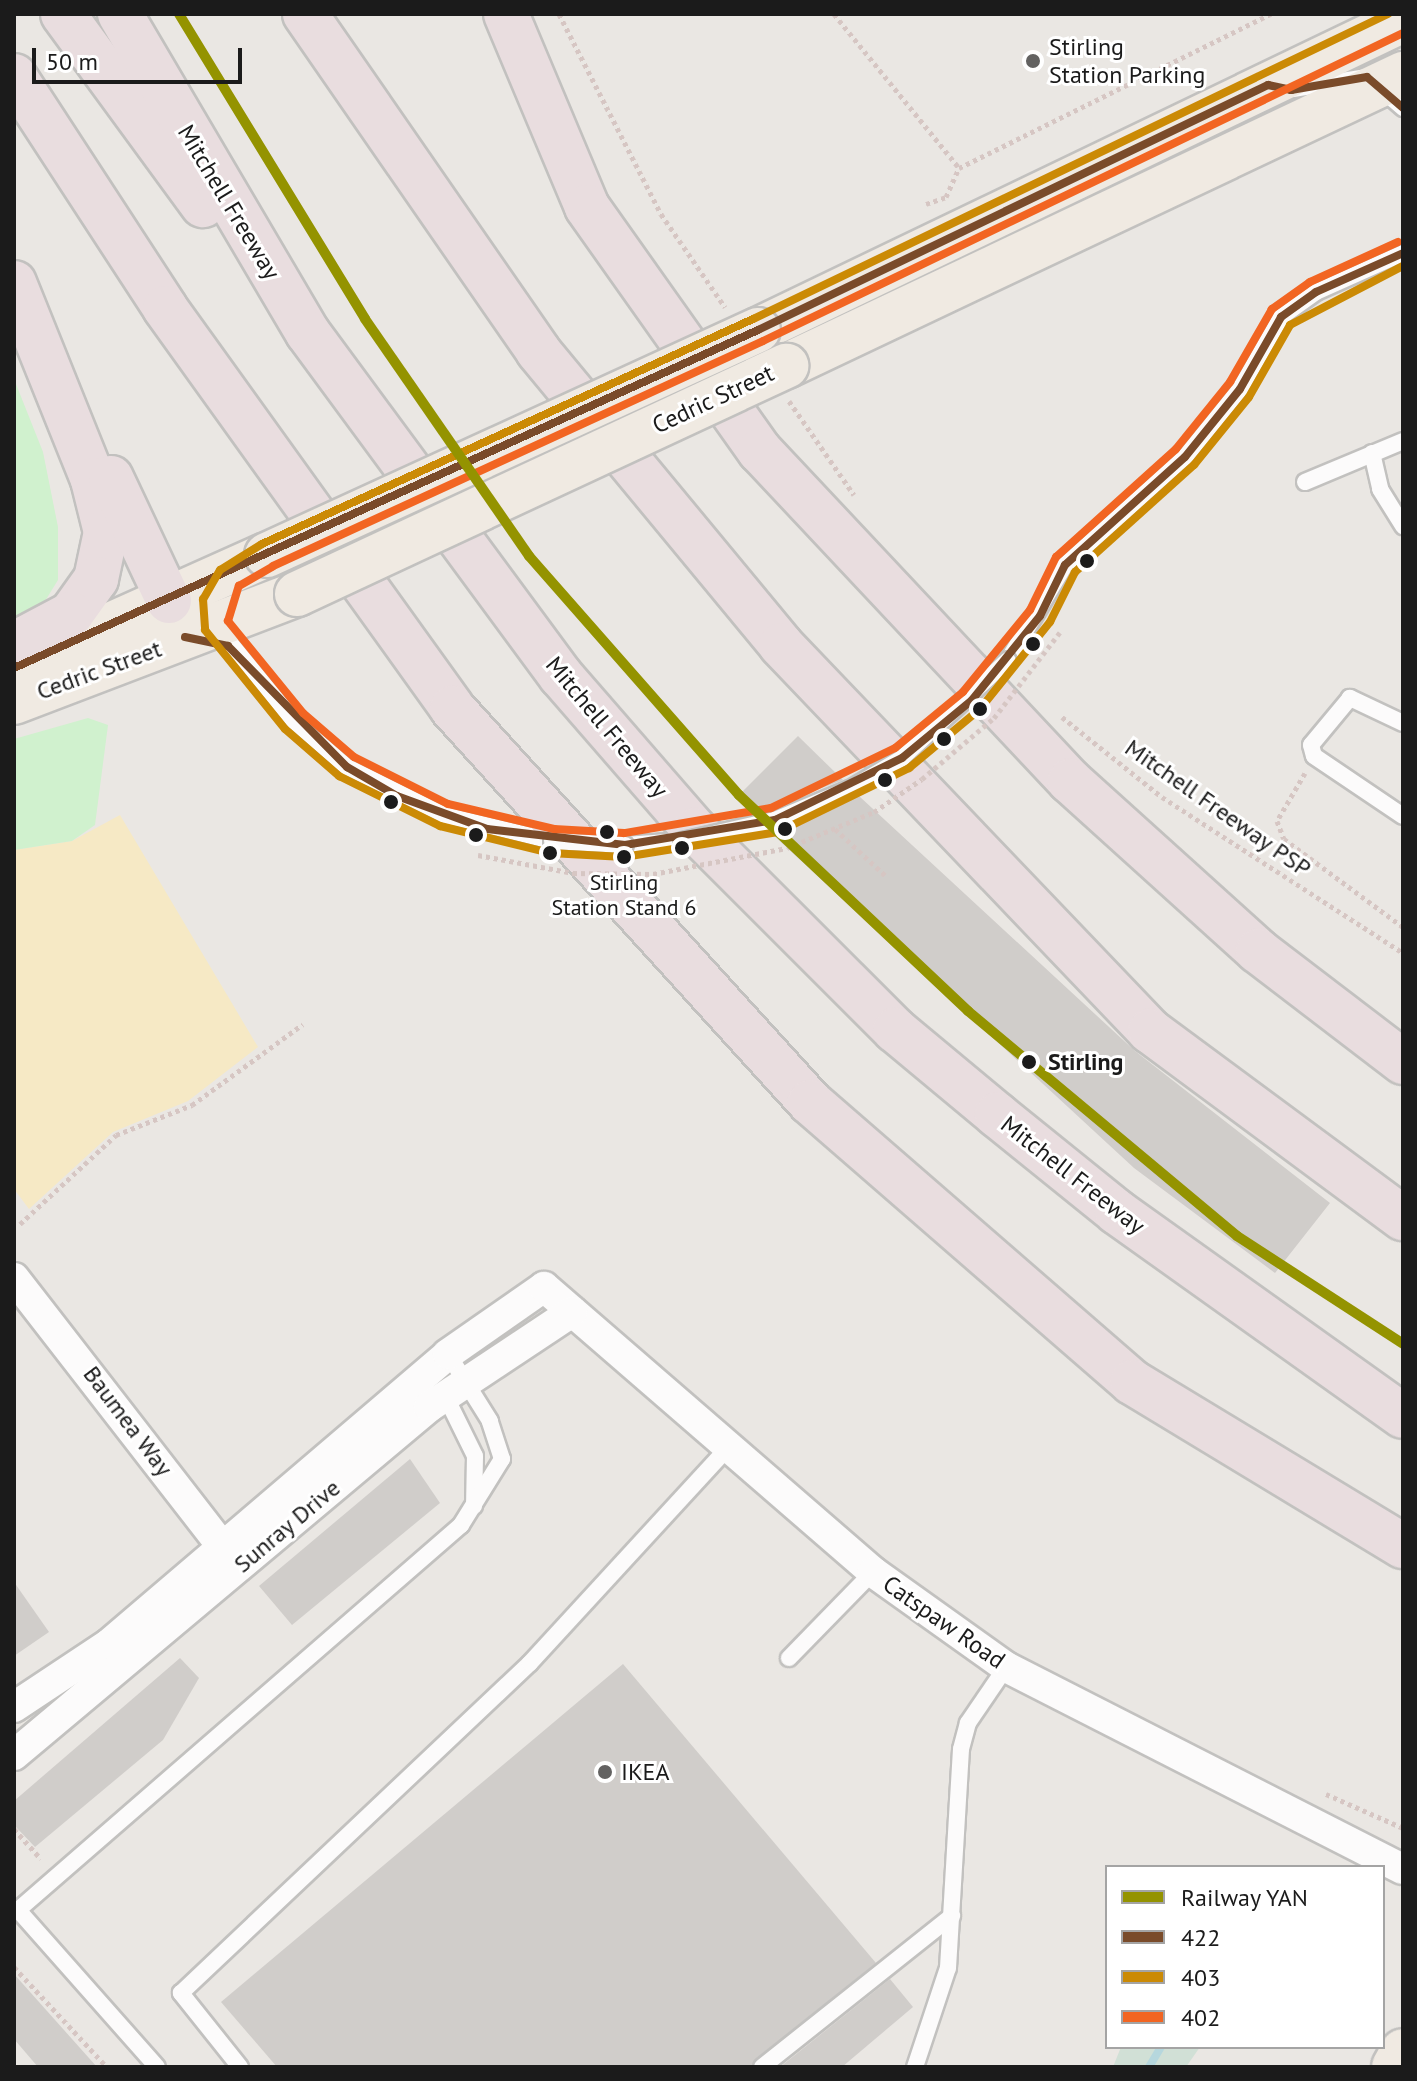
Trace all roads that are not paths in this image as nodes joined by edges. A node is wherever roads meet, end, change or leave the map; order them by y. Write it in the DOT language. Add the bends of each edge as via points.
graph roads {
  1 [pos="63,14"];
  2 [pos="120,14"];
  3 [pos="305,14"];
  4 [pos="506,14"];
  5 [pos="1403,20"];
  6 [pos="14,76"];
  7 [pos="1268,85"];
  8 [pos="1395,89"];
  9 [pos="1403,253"];
  10 [pos="14,283"];
  11 [pos="308,333"];
  12 [pos="64,406"];
  13 [pos="1403,441"];
  14 [pos="1372,453"];
  15 [pos="1305,482"];
  16 [pos="1403,526"];
  17 [pos="200,627"];
  18 [pos="14,644"];
  19 [pos="14,668"];
  20 [pos="14,702"];
  21 [pos="1403,723"];
  22 [pos="1403,816"];
  23 [pos="1341,1017"];
  24 [pos="1403,1042"];
  25 [pos="1403,1062"];
  26 [pos="1403,1218"];
  27 [pos="14,1278"];
  28 [pos="544,1287"];
  29 [pos="572,1312"];
  30 [pos="439,1362"];
  31 [pos="456,1389"];
  32 [pos="1403,1416"];
  33 [pos="728,1448"];
  34 [pos="474,1507"];
  35 [pos="1403,1546"];
  36 [pos="230,1557"];
  37 [pos="873,1572"];
  38 [pos="789,1658"];
  39 [pos="1006,1667"];
  40 [pos="14,1707"];
  41 [pos="14,1755"];
  42 [pos="1403,1869"];
  43 [pos="952,1916"];
  44 [pos="1403,2051"];
  45 [pos="157,2067"];
  46 [pos="240,2067"];
  47 [pos="762,2067"];
  48 [pos="915,2067"];
  49 [pos="1394,2067"];
  1 -- 11 [label="highway" via="192,191"];
  2 -- 11 [label="highway, Mitchell Freeway"];
  3 -- 26 [label="highway" via="538,351 781,645 1150,1031"];
  4 -- 23 [label="highway" via="587,207 760,451 1070,781"];
  5 -- 7 [label="main road, Cedric Street"];
  6 -- 35 [label="highway" via="165,308 452,708 810,1102 1132,1382"];
  7 -- 8 [label="lane" via="1317,87 1342,77"];
  7 -- 17 [label="main road, Cedric Street, bridge" via="745,324 267,555"];
  8 -- 17 [label="main road, Cedric Street, bridge" via="786,381 285,599"];
  9 -- 17 [label="lane, bridge" via="1316,292 1281,317 1240,389 1185,457 1065,565 1040,616 972,700 902,758 775,820 625,845 487,829 397,796 347,767"];
  10 -- 12 [label="highway"];
  11 -- 32 [label="highway, Mitchell Freeway" via="561,676 793,932 895,1030 1117,1212"];
  12 -- 17 [label="highway"];
  12 -- 18 [label="highway" via="106,532 96,579 71,614"];
  13 -- 14 [label="lane"];
  14 -- 15 [label="lane"];
  14 -- 16 [label="lane" via="1380,489"];
  17 -- 19 [label="main road, Cedric Street"];
  17 -- 20 [label="main road, Cedric Street"];
  21 -- 22 [label="lane" via="1350,698 1314,735 1314,756"];
  23 -- 24 [label="highway"];
  23 -- 25 [label="highway"];
  27 -- 36 [label="street, Baumea Way"];
  28 -- 29 [label="street, Catspaw Road"];
  28 -- 30 [label="street, Sunray Drive"];
  29 -- 31 [label="street, Sunray Drive"];
  29 -- 33 [label="street, Catspaw Road"];
  30 -- 31 [label="lane"];
  30 -- 31 [label="lane"];
  30 -- 36 [label="street, Sunray Drive"];
  31 -- 34 [label="lane" via="475,1456"];
  31 -- 34 [label="lane" via="502,1459"];
  31 -- 36 [label="street, Sunray Drive"];
  33 -- 37 [label="street, Catspaw Road"];
  33 -- 46 [label="lane" via="530,1663 181,1993"];
  34 -- 45 [label="lane" via="432,1554 18,1910"];
  36 -- 40 [label="street, Sunray Drive"];
  36 -- 41 [label="street, Sunray Drive"];
  37 -- 38 [label="lane"];
  37 -- 39 [label="street, Catspaw Road"];
  39 -- 42 [label="street, Catspaw Road"];
  39 -- 43 [label="lane" via="968,1723 961,1749"];
  43 -- 47 [label="lane"];
  43 -- 48 [label="lane" via="948,1968"];
  44 -- 49 [label="main road"];
}
